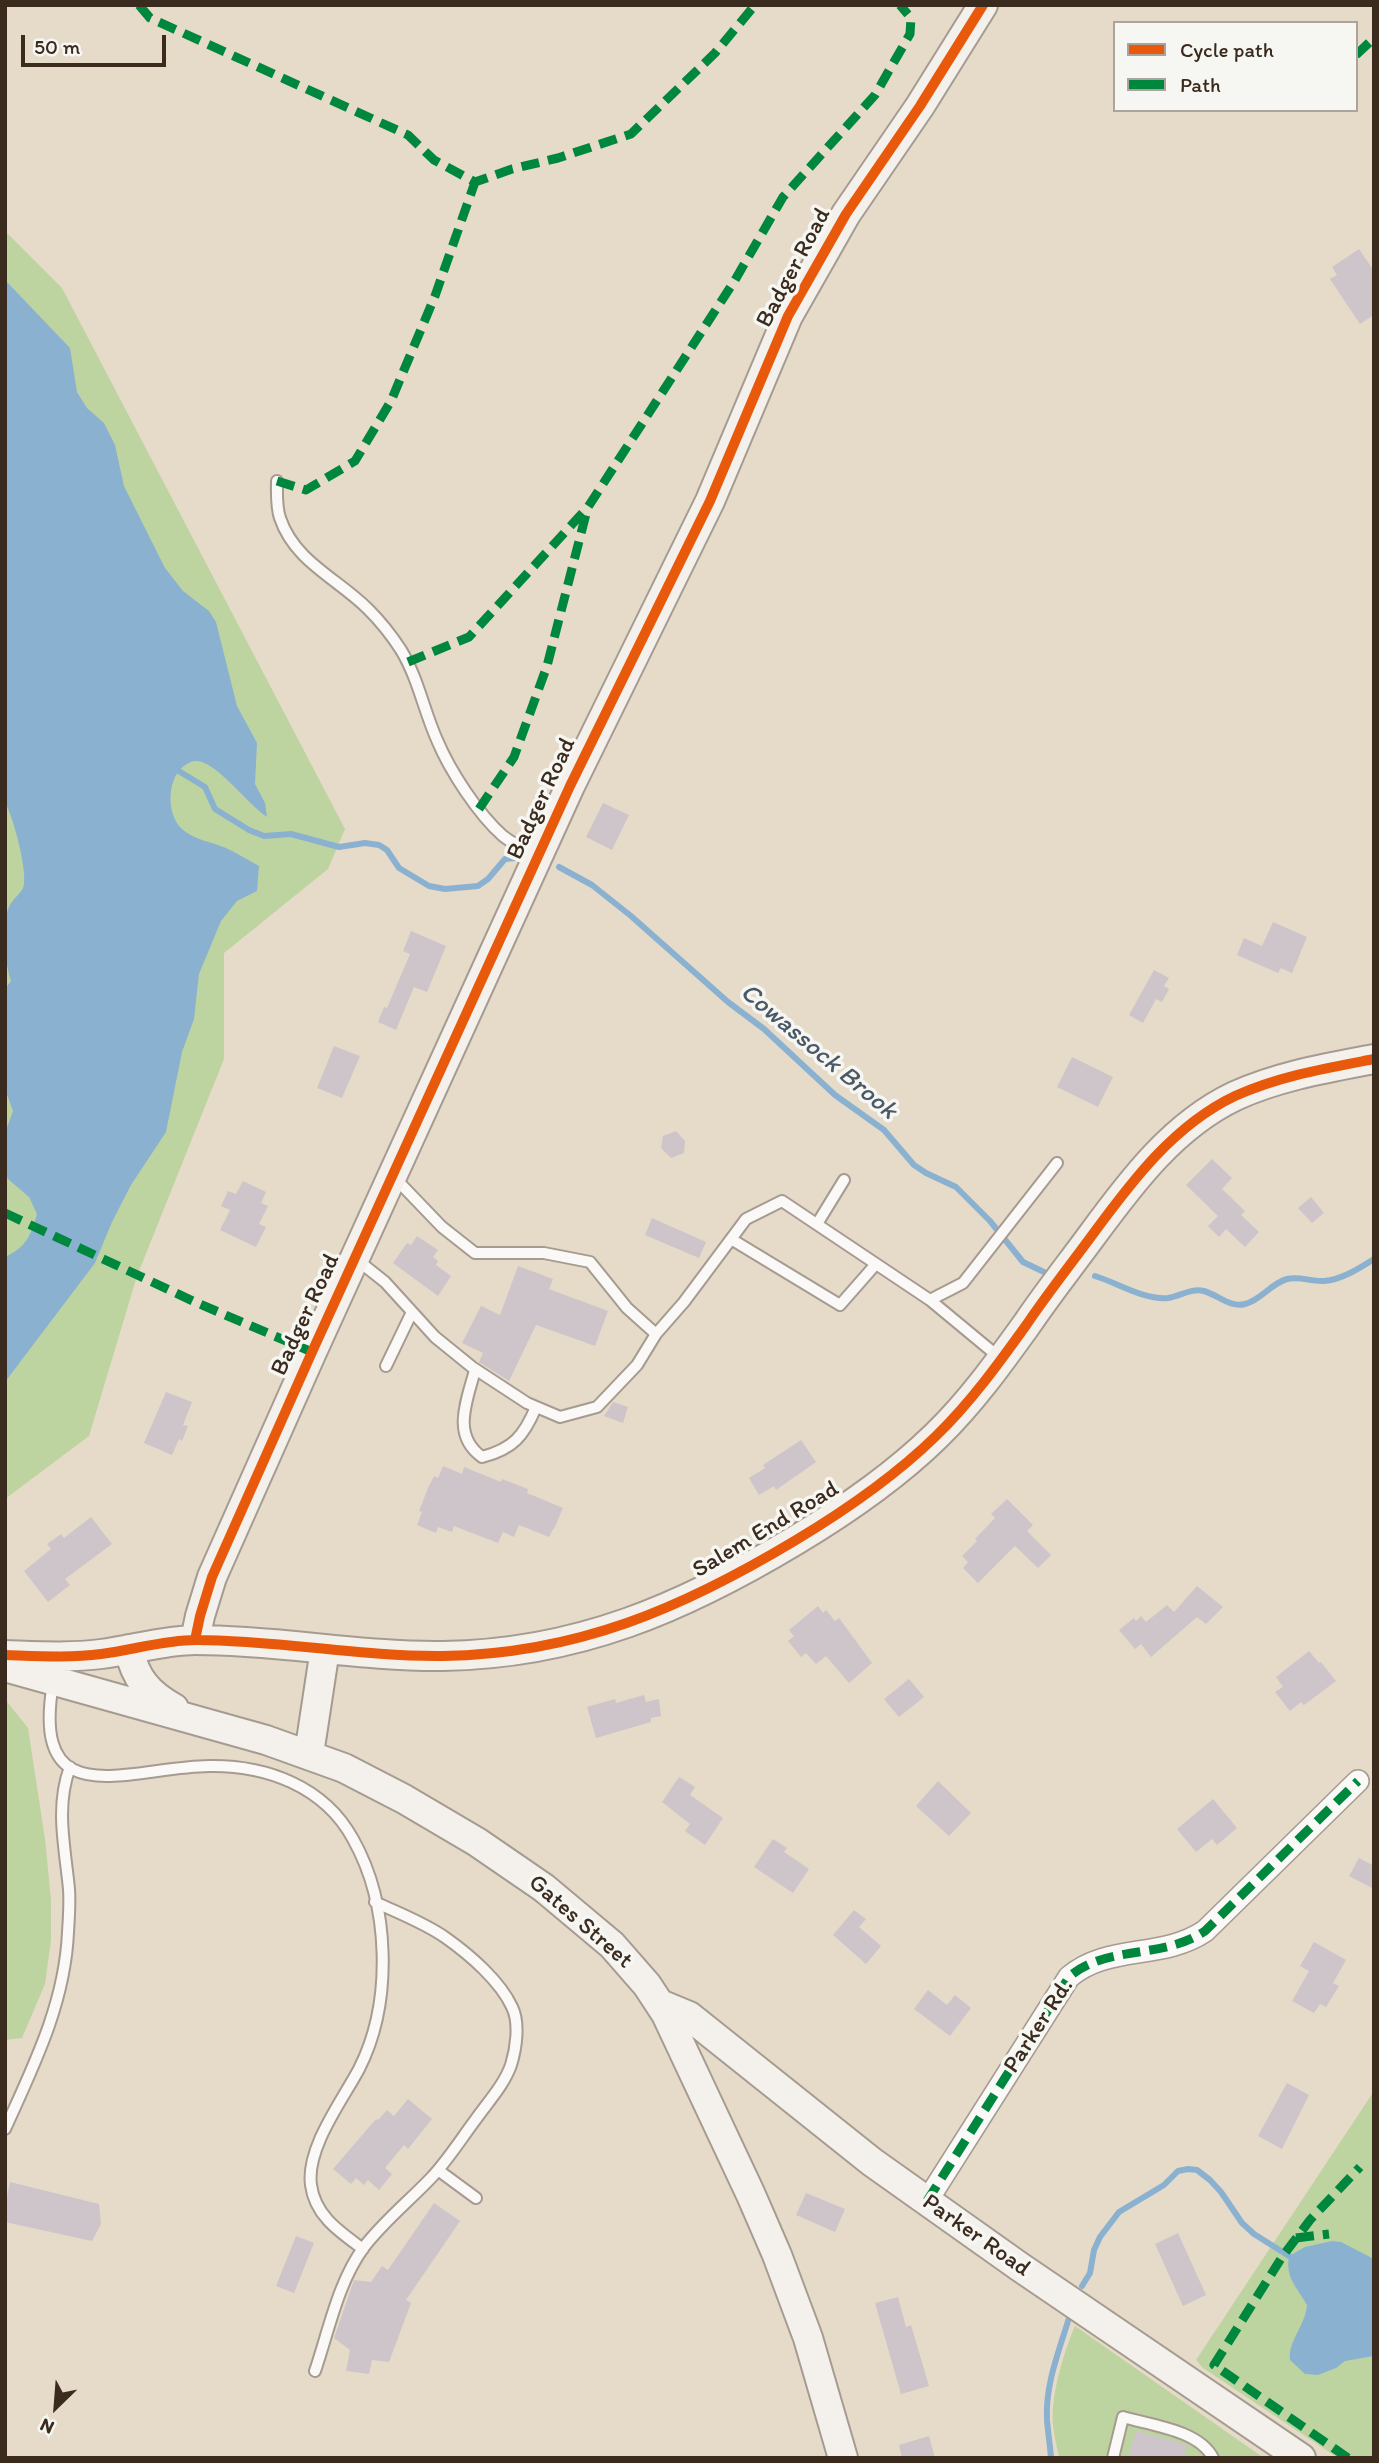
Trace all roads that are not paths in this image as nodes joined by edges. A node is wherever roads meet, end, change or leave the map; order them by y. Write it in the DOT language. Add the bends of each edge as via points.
graph roads {
  1 [pos="983,5"];
  2 [pos="277,481"];
  3 [pos="538,856"];
  4 [pos="1374,1059"];
  5 [pos="1057,1163"];
  6 [pos="393,1175"];
  7 [pos="844,1180"];
  8 [pos="817,1224"];
  9 [pos="731,1239"];
  10 [pos="355,1258"];
  11 [pos="876,1264"];
  12 [pos="930,1300"];
  13 [pos="412,1312"];
  14 [pos="656,1334"];
  15 [pos="1002,1360"];
  16 [pos="386,1366"];
  17 [pos="475,1370"];
  18 [pos="536,1407"];
  19 [pos="195,1640"];
  20 [pos="129,1649"];
  21 [pos="325,1649"];
  22 [pos="5,1655"];
  23 [pos="5,1667"];
  24 [pos="54,1681"];
  25 [pos="197,1720"];
  26 [pos="309,1754"];
  27 [pos="70,1767"];
  28 [pos="1358,1781"];
  29 [pos="375,1902"];
  30 [pos="660,2004"];
  31 [pos="5,2129"];
  32 [pos="438,2169"];
  33 [pos="476,2198"];
  34 [pos="927,2201"];
  35 [pos="362,2249"];
  36 [pos="315,2371"];
  37 [pos="843,2458"];
  38 [pos="1112,2458"];
  39 [pos="1213,2458"];
  40 [pos="1301,2458"];
  1 -- 3 [label="street, Badger Road" via="846,214 788,316 710,501"];
  2 -- 3 [label="lane" via="279,515 286,532 313,566 367,607 401,650 437,741 479,809 505,838"];
  3 -- 6 [label="street, Badger Road"];
  4 -- 15 [label="street, Salem End Road" via="1269,1083 1235,1096 1180,1133 1132,1181"];
  5 -- 12 [label="lane" via="963,1283"];
  6 -- 10 [label="street, Badger Road"];
  6 -- 14 [label="lane" via="442,1227 475,1253 544,1253 590,1262 627,1308"];
  7 -- 8 [label="lane"];
  8 -- 9 [label="lane" via="782,1201 746,1219"];
  8 -- 11 [label="lane"];
  9 -- 11 [label="lane" via="840,1305"];
  9 -- 14 [label="lane"];
  10 -- 13 [label="lane"];
  10 -- 19 [label="street, Badger Road" via="216,1568"];
  11 -- 12 [label="lane"];
  12 -- 15 [label="lane"];
  13 -- 16 [label="lane"];
  13 -- 17 [label="lane"];
  14 -- 18 [label="lane" via="637,1365 597,1407 560,1417"];
  15 -- 21 [label="street, Salem End Road" via="937,1435 872,1490 739,1573 668,1608 602,1632 500,1652 431,1656"];
  17 -- 18 [label="lane"];
  17 -- 18 [label="lane" via="463,1430 470,1448 482,1457 502,1452 526,1432"];
  19 -- 20 [label="street, Salem End Road"];
  19 -- 21 [label="street, Salem End Road"];
  20 -- 22 [label="street, Salem End Road" via="81,1656"];
  20 -- 25 [label="street, Gates Street" via="137,1676 149,1691"];
  21 -- 26 [label="street"];
  23 -- 24 [label="street, Gates Street"];
  24 -- 25 [label="street, Gates Street"];
  24 -- 27 [label="lane" via="49,1732 57,1755"];
  25 -- 26 [label="street, Gates Street"];
  26 -- 30 [label="street, Gates Street" via="404,1798 544,1888 617,1950"];
  27 -- 29 [label="lane" via="110,1776 226,1767 290,1781 333,1810 353,1838"];
  27 -- 31 [label="lane" via="61,1808 69,1892 66,1962 51,2021"];
  28 -- 34 [label="street, Parker Rd." via="1191,1941 1095,1961 1069,1977"];
  29 -- 32 [label="lane" via="445,1938 501,1990 513,2009 516,2025 508,2071"];
  29 -- 35 [label="lane" via="382,1968 371,2042 326,2130 310,2178 324,2216"];
  30 -- 34 [label="street, Parker Road" via="698,2023 833,2133"];
  30 -- 37 [label="street, Gates Street" via="777,2255 815,2358"];
  32 -- 33 [label="lane"];
  32 -- 35 [label="lane"];
  34 -- 40 [label="street, Parker Road"];
  35 -- 36 [label="lane" via="347,2276"];
  38 -- 39 [label="lane" via="1123,2417 1182,2434 1206,2445"];
}
